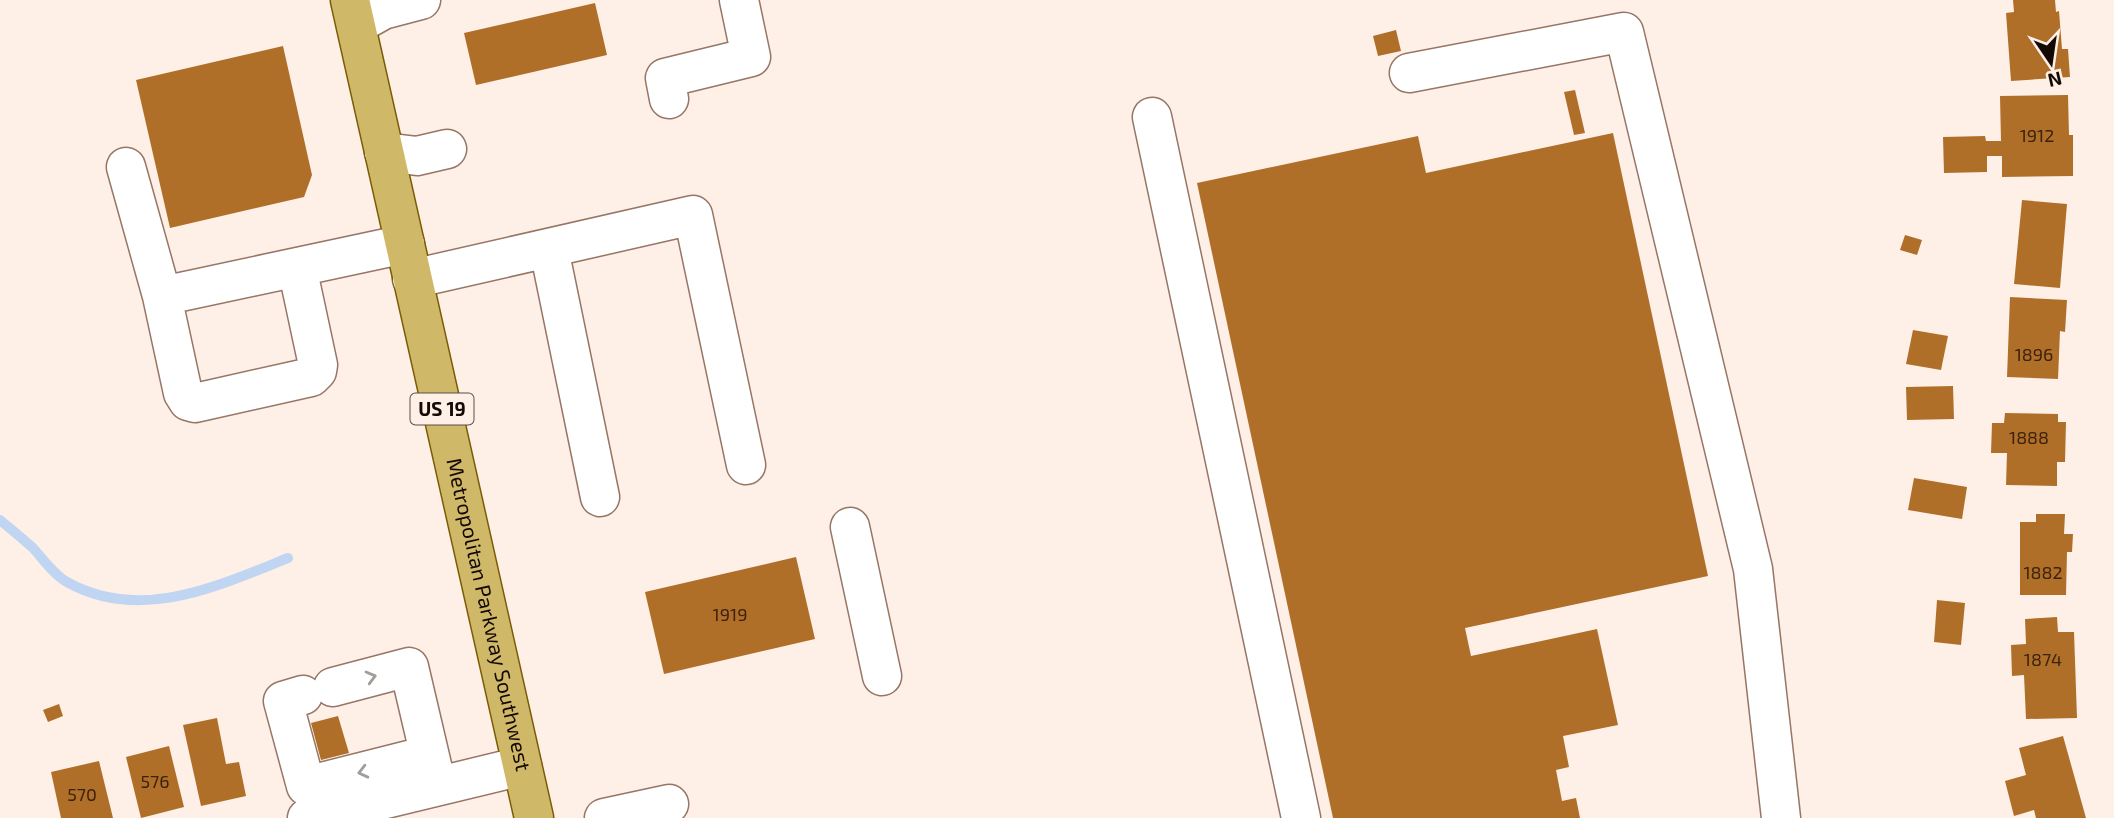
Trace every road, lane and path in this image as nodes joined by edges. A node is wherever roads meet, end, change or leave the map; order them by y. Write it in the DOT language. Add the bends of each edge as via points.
graph roads {
  1 [pos="739,0"];
  2 [pos="421,1"];
  3 [pos="353,13"];
  4 [pos="1409,73"];
  5 [pos="669,99"];
  6 [pos="1152,117"];
  7 [pos="447,149"];
  8 [pos="384,152"];
  9 [pos="126,167"];
  10 [pos="549,249"];
  11 [pos="409,262"];
  12 [pos="297,267"];
  13 [pos="162,296"];
  14 [pos="746,465"];
  15 [pos="600,497"];
  16 [pos="850,527"];
  17 [pos="882,676"];
  18 [pos="522,766"];
  19 [pos="433,771"];
  20 [pos="669,804"];
  21 [pos="623,816"];
  22 [pos="307,818"];
  23 [pos="534,818"];
  24 [pos="1301,818"];
  25 [pos="1781,818"];
  1 -- 5 [label="street" via="751,57 664,78"];
  2 -- 3 [label="street"];
  3 -- 8 [label="main road, Metropolitan Parkway Southwest / US 19"];
  4 -- 25 [label="street" via="1624,32 1752,569"];
  6 -- 24 [label="street"];
  7 -- 8 [label="street" via="417,156"];
  8 -- 11 [label="main road, Metropolitan Parkway Southwest / US 19"];
  9 -- 13 [label="street"];
  10 -- 11 [label="street"];
  10 -- 14 [label="street" via="693,215"];
  10 -- 15 [label="street"];
  11 -- 12 [label="street"];
  11 -- 18 [label="main road, Metropolitan Parkway Southwest / US 19"];
  12 -- 13 [label="street"];
  12 -- 13 [label="street" via="317,371 311,377 195,403 183,393"];
  16 -- 17 [label="street"];
  18 -- 19 [label="street"];
  18 -- 23 [label="main road, Metropolitan Parkway Southwest / US 19"];
  19 -- 19 [label="street, one-way" via="306,786 284,701 409,667"];
  19 -- 22 [label="street"];
  20 -- 21 [label="street"];
}
